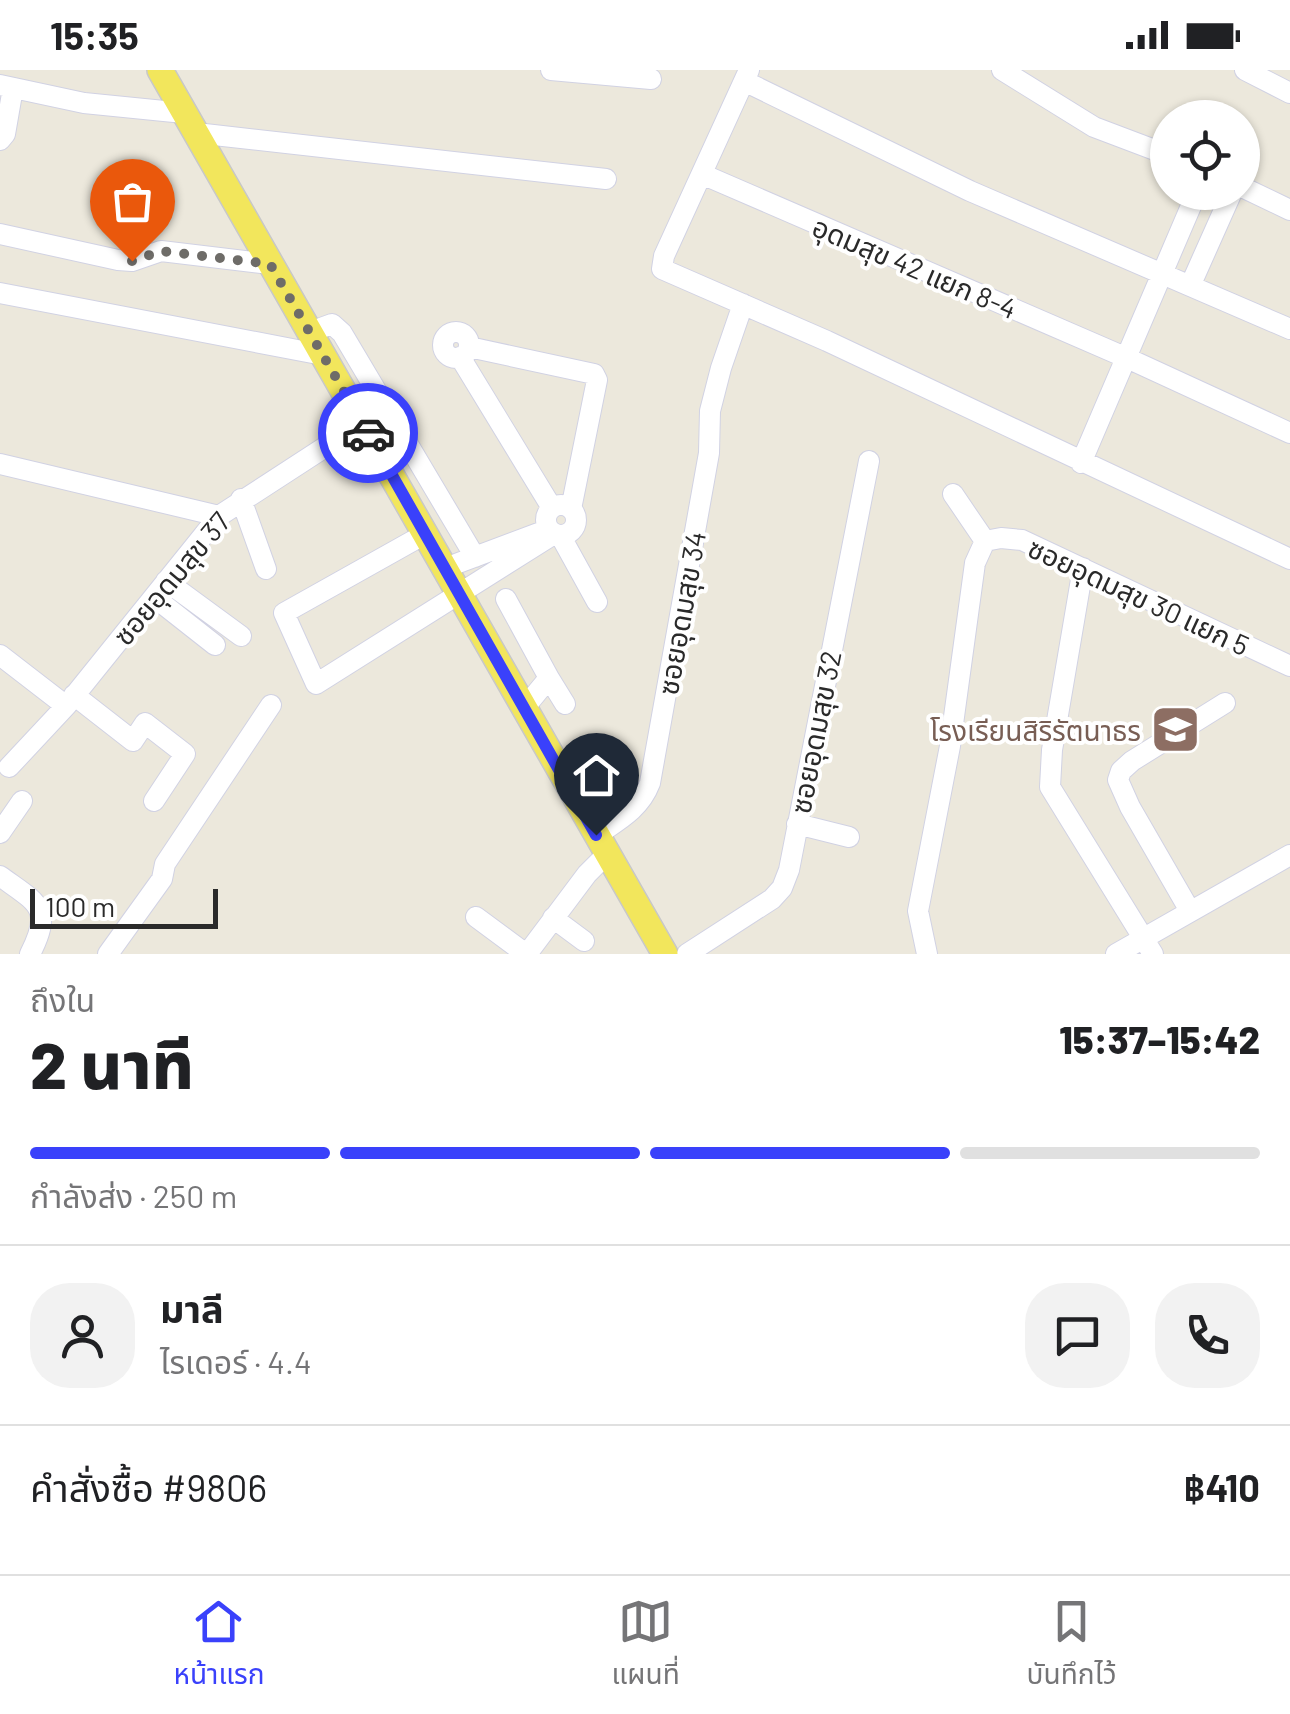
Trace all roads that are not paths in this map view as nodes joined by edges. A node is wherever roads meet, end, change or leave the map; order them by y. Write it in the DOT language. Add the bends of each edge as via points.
graph roads {
  1 [pos="160,70"];
  2 [pos="551,70"];
  3 [pos="1002,70"];
  4 [pos="1245,70"];
  5 [pos="746,76"];
  6 [pos="650,78"];
  7 [pos="1290,93"];
  8 [pos="6,97"];
  9 [pos="190,123"];
  10 [pos="0,140"];
  11 [pos="1150,147"];
  12 [pos="704,175"];
  13 [pos="606,179"];
  14 [pos="1260,196"];
  15 [pos="1189,210"];
  16 [pos="1224,210"];
  17 [pos="1290,210"];
  18 [pos="0,234"];
  19 [pos="270,264"];
  20 [pos="1161,271"];
  21 [pos="1191,284"];
  22 [pos="0,292"];
  23 [pos="743,304"];
  24 [pos="1290,329"];
  25 [pos="310,332"];
  26 [pos="324,355"];
  27 [pos="1127,358"];
  28 [pos="362,422"];
  29 [pos="1290,433"];
  30 [pos="869,461"];
  31 [pos="1080,463"];
  32 [pos="0,464"];
  33 [pos="953,494"];
  34 [pos="241,499"];
  35 [pos="219,516"];
  36 [pos="557,523"];
  37 [pos="425,534"];
  38 [pos="985,542"];
  39 [pos="474,557"];
  40 [pos="1290,559"];
  41 [pos="444,568"];
  42 [pos="1083,568"];
  43 [pos="266,570"];
  44 [pos="160,589"];
  45 [pos="460,595"];
  46 [pos="506,599"];
  47 [pos="597,602"];
  48 [pos="241,636"];
  49 [pos="215,645"];
  50 [pos="0,655"];
  51 [pos="1290,666"];
  52 [pos="550,678"];
  53 [pos="70,700"];
  54 [pos="565,704"];
  55 [pos="1225,704"];
  56 [pos="271,705"];
  57 [pos="525,707"];
  58 [pos="8,767"];
  59 [pos="22,800"];
  60 [pos="154,801"];
  61 [pos="797,824"];
  62 [pos="0,833"];
  63 [pos="850,838"];
  64 [pos="602,844"];
  65 [pos="1290,855"];
  66 [pos="0,876"];
  67 [pos="1190,912"];
  68 [pos="476,917"];
  69 [pos="553,918"];
  70 [pos="584,941"];
  71 [pos="1148,947"];
  72 [pos="30,954"];
  73 [pos="108,954"];
  74 [pos="526,954"];
  75 [pos="665,954"];
  76 [pos="687,954"];
  77 [pos="927,954"];
  78 [pos="1116,954"];
  1 -- 9 [label="main road"];
  2 -- 6 [label="street"];
  3 -- 11 [label="street" via="1094,126"];
  4 -- 7 [label="street"];
  5 -- 12 [label="street"];
  5 -- 20 [label="street" via="970,191"];
  8 -- 9 [label="street"];
  8 -- 10 [label="street"];
  9 -- 13 [label="street"];
  9 -- 19 [label="main road"];
  12 -- 23 [label="street" via="662,269"];
  12 -- 27 [label="street, อุดมสุข 42 แยก 8-4"];
  14 -- 17 [label="street"];
  15 -- 20 [label="street"];
  16 -- 21 [label="street"];
  18 -- 19 [label="street" via="118,260 161,251"];
  19 -- 25 [label="main road"];
  20 -- 21 [label="street"];
  20 -- 27 [label="street"];
  21 -- 24 [label="street"];
  22 -- 26 [label="street"];
  23 -- 31 [label="street"];
  23 -- 64 [label="street, ซอยอุดมสุข 34" via="710,411 709,454 650,783"];
  25 -- 26 [label="main road"];
  25 -- 39 [label="street" via="332,324 342,333"];
  26 -- 28 [label="main road"];
  27 -- 29 [label="street, อุดมสุข 42 แยก 8-4"];
  27 -- 31 [label="street"];
  28 -- 34 [label="street, ซอยอุดมสุข 37"];
  28 -- 37 [label="main road"];
  30 -- 61 [label="street, ซอยอุดมสุข 32"];
  31 -- 40 [label="street"];
  32 -- 35 [label="street"];
  33 -- 38 [label="street"];
  34 -- 35 [label="street, ซอยอุดมสุข 37"];
  34 -- 43 [label="street"];
  35 -- 44 [label="street, ซอยอุดมสุข 37"];
  36 -- 36 [label="street" via="598,380 589,370 464,352"];
  36 -- 39 [label="street"];
  36 -- 45 [label="street"];
  36 -- 47 [label="street"];
  37 -- 41 [label="main road"];
  37 -- 45 [label="street" via="284,614 316,684"];
  38 -- 42 [label="street, ซอยอุดมสุข 30 แยก 5" via="1022,540"];
  38 -- 77 [label="street" via="975,563 918,912"];
  39 -- 41 [label="street"];
  41 -- 45 [label="main road"];
  42 -- 51 [label="street, ซอยอุดมสุข 30 แยก 5"];
  42 -- 71 [label="street" via="1050,787"];
  44 -- 48 [label="street"];
  44 -- 49 [label="street"];
  44 -- 53 [label="street, ซอยอุดมสุข 37"];
  45 -- 57 [label="main road"];
  46 -- 52 [label="street"];
  50 -- 53 [label="street"];
  52 -- 54 [label="street"];
  52 -- 57 [label="street"];
  53 -- 58 [label="street, ซอยอุดมสุข 37"];
  53 -- 60 [label="street" via="133,741 145,723 185,754"];
  55 -- 67 [label="street" via="1132,761 1118,780"];
  56 -- 73 [label="street"];
  57 -- 64 [label="main road"];
  59 -- 62 [label="street"];
  61 -- 63 [label="street"];
  61 -- 76 [label="street, ซอยอุดมสุข 32" via="782,888"];
  64 -- 69 [label="street, ซอยอุดมสุข 34"];
  64 -- 75 [label="main road"];
  65 -- 67 [label="street"];
  66 -- 72 [label="street" via="35,901 42,916"];
  67 -- 71 [label="street"];
  68 -- 74 [label="street"];
  69 -- 70 [label="street"];
  69 -- 74 [label="street, ซอยอุดมสุข 34"];
  71 -- 78 [label="street"];
}
